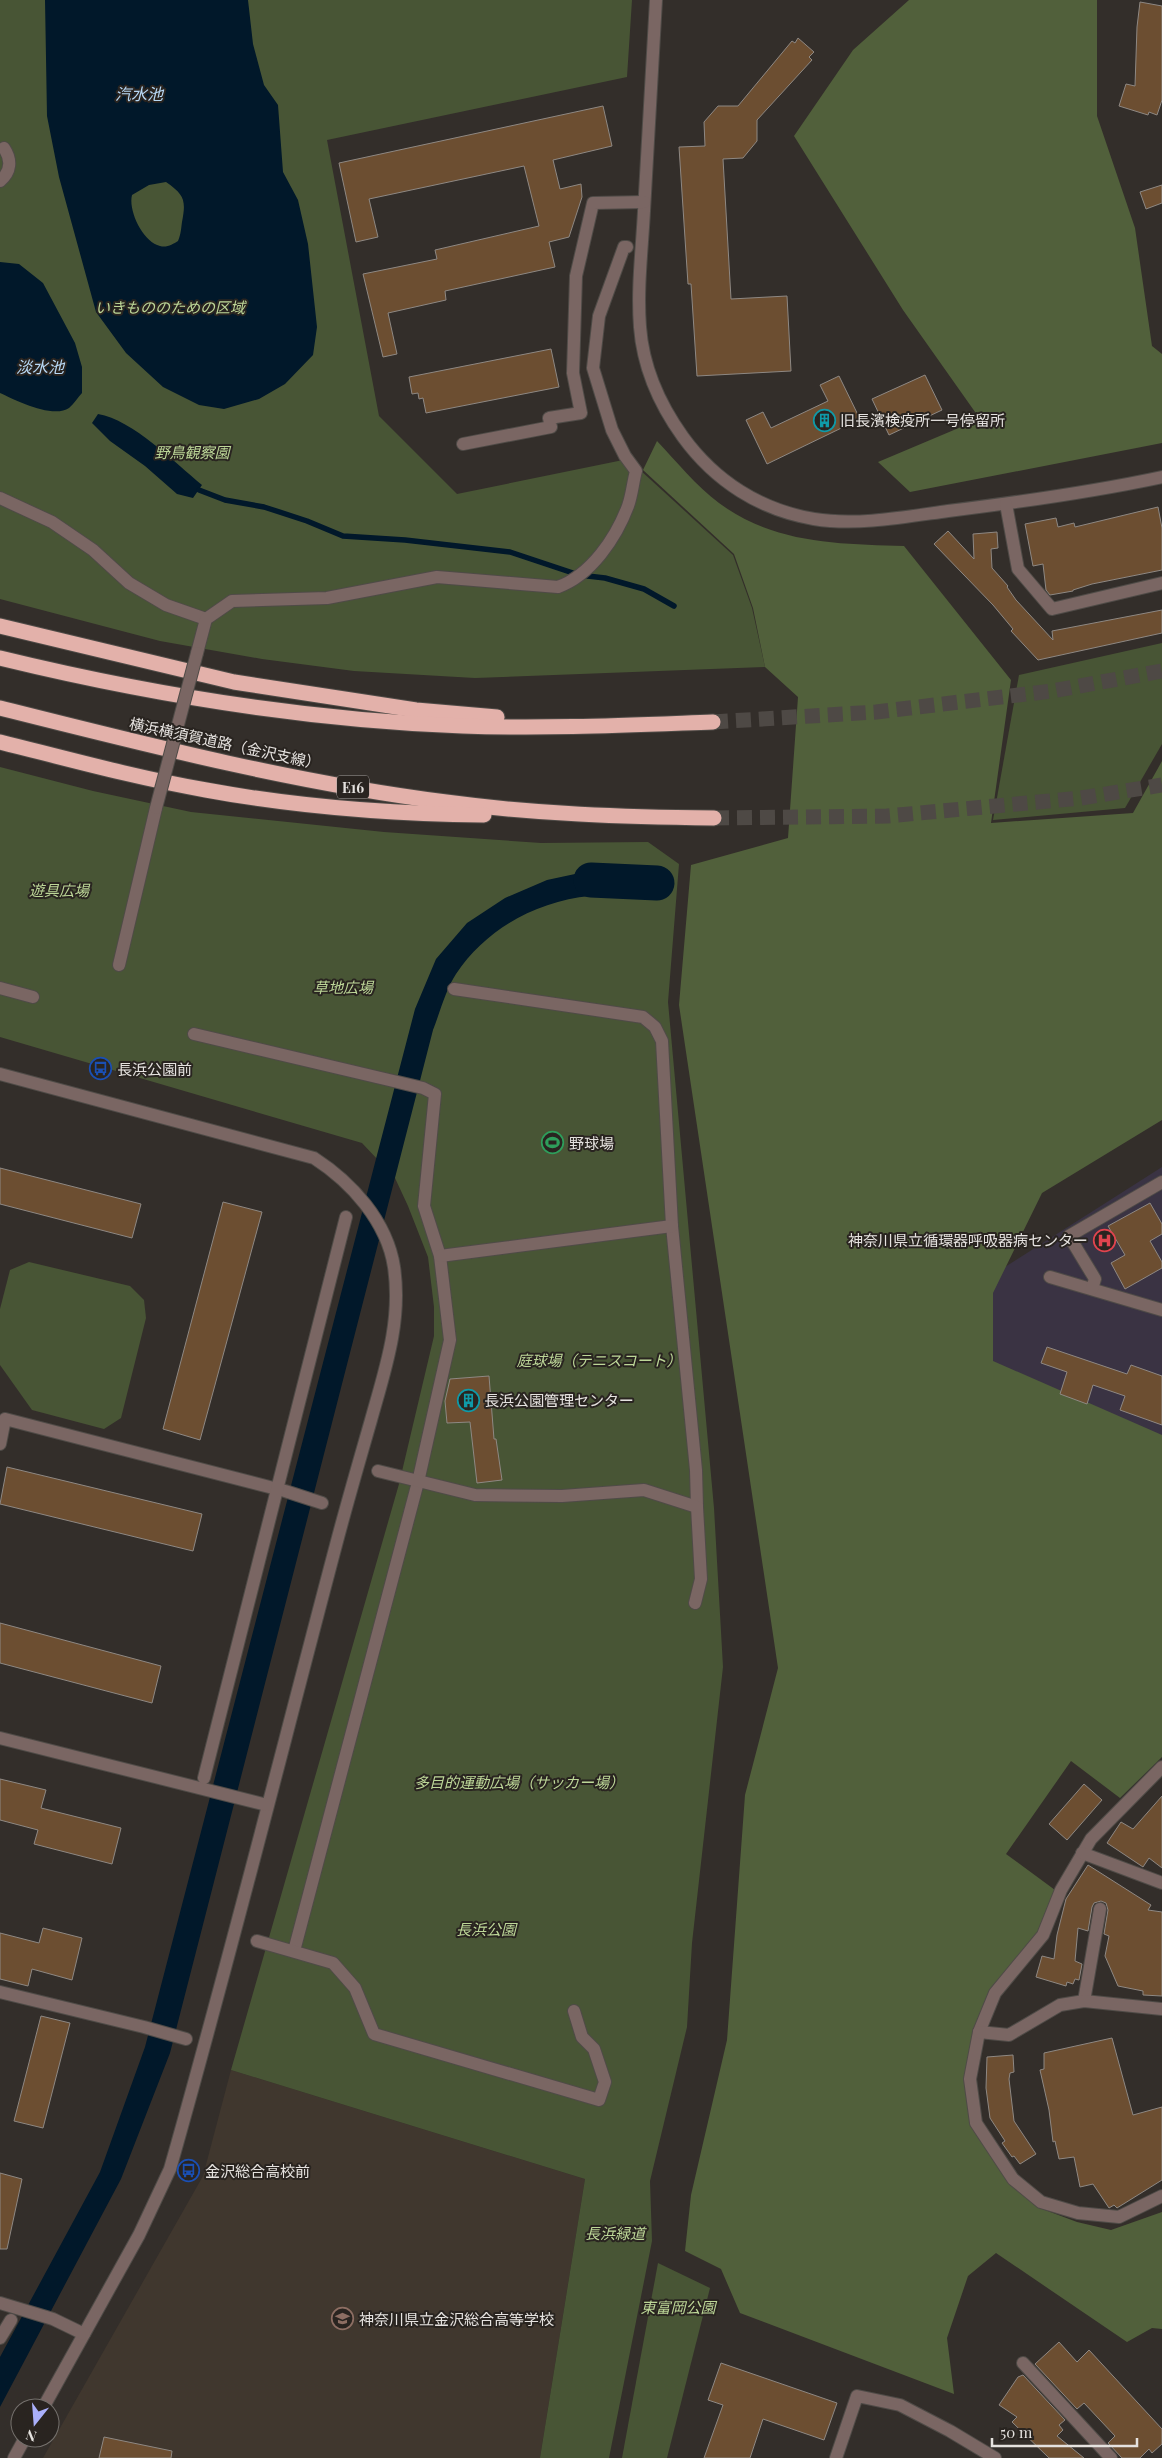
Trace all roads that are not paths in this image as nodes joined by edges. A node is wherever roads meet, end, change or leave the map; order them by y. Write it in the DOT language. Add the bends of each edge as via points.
graph roads {
  1 [pos="656,0"];
  2 [pos="2,146"];
  3 [pos="0,182"];
  4 [pos="644,202"];
  5 [pos="627,247"];
  6 [pos="464,444"];
  7 [pos="1162,477"];
  8 [pos="0,498"];
  9 [pos="1006,504"];
  10 [pos="1162,584"];
  11 [pos="206,619"];
  12 [pos="0,626"];
  13 [pos="0,658"];
  14 [pos="0,708"];
  15 [pos="713,722"];
  16 [pos="596,726"];
  17 [pos="0,742"];
  18 [pos="593,816"];
  19 [pos="714,818"];
  20 [pos="119,965"];
  21 [pos="0,988"];
  22 [pos="454,989"];
  23 [pos="33,997"];
  24 [pos="194,1034"];
  25 [pos="0,1074"];
  26 [pos="1162,1182"];
  27 [pos="346,1216"];
  28 [pos="672,1226"];
  29 [pos="440,1256"];
  30 [pos="1050,1277"];
  31 [pos="1092,1289"];
  32 [pos="1162,1310"];
  33 [pos="2,1415"];
  34 [pos="0,1444"];
  35 [pos="378,1471"];
  36 [pos="418,1482"];
  37 [pos="281,1490"];
  38 [pos="322,1503"];
  39 [pos="697,1507"];
  40 [pos="694,1603"];
  41 [pos="0,1738"];
  42 [pos="1162,1767"];
  43 [pos="204,1778"];
  44 [pos="267,1805"];
  45 [pos="1082,1853"];
  46 [pos="1162,1882"];
  47 [pos="1100,1909"];
  48 [pos="257,1940"];
  49 [pos="294,1951"];
  50 [pos="0,1992"];
  51 [pos="1084,2001"];
  52 [pos="1162,2009"];
  53 [pos="574,2011"];
  54 [pos="979,2032"];
  55 [pos="186,2039"];
  56 [pos="1162,2196"];
  57 [pos="0,2303"];
  58 [pos="11,2320"];
  59 [pos="84,2334"];
  60 [pos="0,2338"];
  61 [pos="1023,2363"];
  62 [pos="48,2398"];
  63 [pos="994,2457"];
  64 [pos="836,2458"];
  65 [pos="1111,2458"];
  1 -- 4 [label="street"];
  2 -- 3 [label="street" via="9,155 10,164 7,175"];
  4 -- 6 [label="street" via="594,204 576,276 573,373 581,413 549,418 551,427"];
  4 -- 9 [label="street" via="640,328 647,364 660,403 674,425 698,458 726,483 761,504 815,519 837,521 902,517"];
  5 -- 11 [label="street" via="624,247 599,316 593,368 612,430 636,471 628,506 608,543 590,566 573,581 558,587 437,577 327,598 232,601"];
  7 -- 9 [label="street"];
  8 -- 11 [label="street" via="52,522 93,550 129,583 166,605"];
  9 -- 10 [label="street" via="1018,569 1052,609"];
  11 -- 20 [label="street, bridge"];
  12 -- 16 [label="highway" via="260,686 416,710"];
  13 -- 16 [label="highway" via="79,677 204,700 330,716 463,726"];
  14 -- 18 [label="highway, 横浜横須賀道路（金沢支線） / E16" via="309,780 446,802"];
  15 -- 16 [label="highway"];
  17 -- 18 [label="highway" via="115,771 296,804 390,812"];
  18 -- 19 [label="highway, 横浜横須賀道路（金沢支線） / E16"];
  21 -- 23 [label="street"];
  22 -- 28 [label="street" via="643,1017 655,1027 662,1041"];
  24 -- 29 [label="street" via="423,1088 435,1094 424,1206"];
  25 -- 44 [label="street" via="314,1158 355,1190 386,1239 394,1266 393,1342"];
  26 -- 31 [label="street" via="1069,1236 1095,1279"];
  27 -- 37 [label="street"];
  28 -- 29 [label="street"];
  28 -- 39 [label="street"];
  29 -- 36 [label="street" via="450,1340"];
  30 -- 31 [label="street"];
  31 -- 32 [label="street"];
  33 -- 34 [label="street"];
  33 -- 37 [label="street"];
  35 -- 36 [label="street"];
  36 -- 39 [label="street" via="475,1495 562,1496 644,1490"];
  36 -- 49 [label="street"];
  37 -- 38 [label="street"];
  37 -- 43 [label="street"];
  39 -- 40 [label="street" via="701,1579"];
  41 -- 44 [label="street"];
  42 -- 45 [label="street" via="1091,1839"];
  44 -- 59 [label="street" via="170,2168 139,2235"];
  45 -- 46 [label="street"];
  45 -- 54 [label="street" via="1061,1890 1043,1935 995,1993"];
  47 -- 51 [label="street"];
  48 -- 49 [label="street"];
  49 -- 53 [label="street" via="333,1963 355,1988 374,2034 599,2100 605,2082 594,2049 582,2037"];
  50 -- 55 [label="street"];
  51 -- 52 [label="street"];
  51 -- 54 [label="street" via="1060,2005 1009,2036"];
  54 -- 56 [label="street" via="970,2079 976,2123 1013,2179 1041,2202 1078,2213 1119,2217"];
  57 -- 59 [label="street" via="52,2319"];
  58 -- 60 [label="street"];
  59 -- 62 [label="street"];
  61 -- 65 [label="street"];
  63 -- 64 [label="street" via="900,2405 857,2396"];
}
